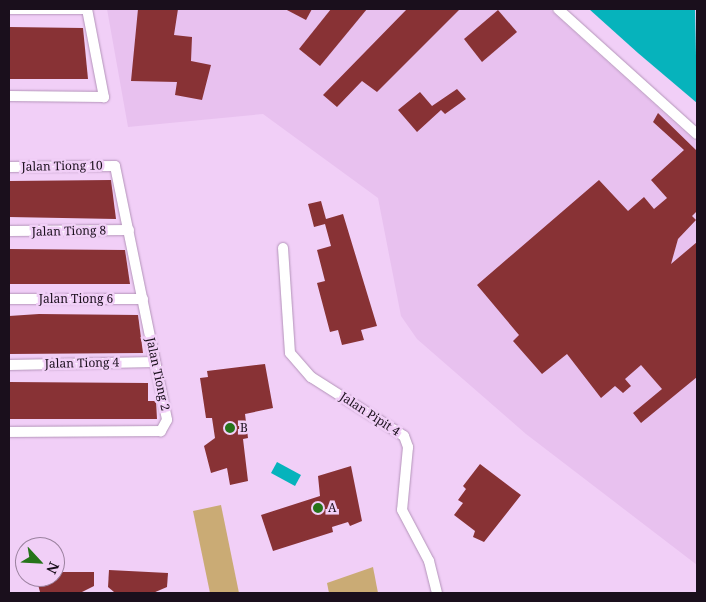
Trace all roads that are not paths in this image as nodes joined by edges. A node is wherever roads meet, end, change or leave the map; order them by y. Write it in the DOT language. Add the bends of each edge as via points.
graph roads {
  1 [pos="9,9"];
  2 [pos="87,9"];
  3 [pos="558,9"];
  4 [pos="9,96"];
  5 [pos="697,134"];
  6 [pos="114,166"];
  7 [pos="9,167"];
  8 [pos="128,230"];
  9 [pos="9,231"];
  10 [pos="283,248"];
  11 [pos="9,299"];
  12 [pos="143,299"];
  13 [pos="155,362"];
  14 [pos="9,365"];
  15 [pos="9,432"];
  16 [pos="437,593"];
  1 -- 2 [label="street"];
  2 -- 4 [label="street" via="104,97"];
  3 -- 5 [label="street"];
  6 -- 7 [label="street, Jalan Tiong 10"];
  6 -- 8 [label="street, Jalan Tiong 2"];
  8 -- 9 [label="street, Jalan Tiong 8"];
  8 -- 12 [label="street, Jalan Tiong 2"];
  10 -- 16 [label="street, Jalan Pipit 4" via="290,353 311,377 404,436 408,447 402,510 429,561"];
  11 -- 12 [label="street, Jalan Tiong 6"];
  12 -- 13 [label="street, Jalan Tiong 2"];
  13 -- 14 [label="street, Jalan Tiong 4"];
  13 -- 15 [label="street, Jalan Tiong 2" via="167,420 161,430"];
}
